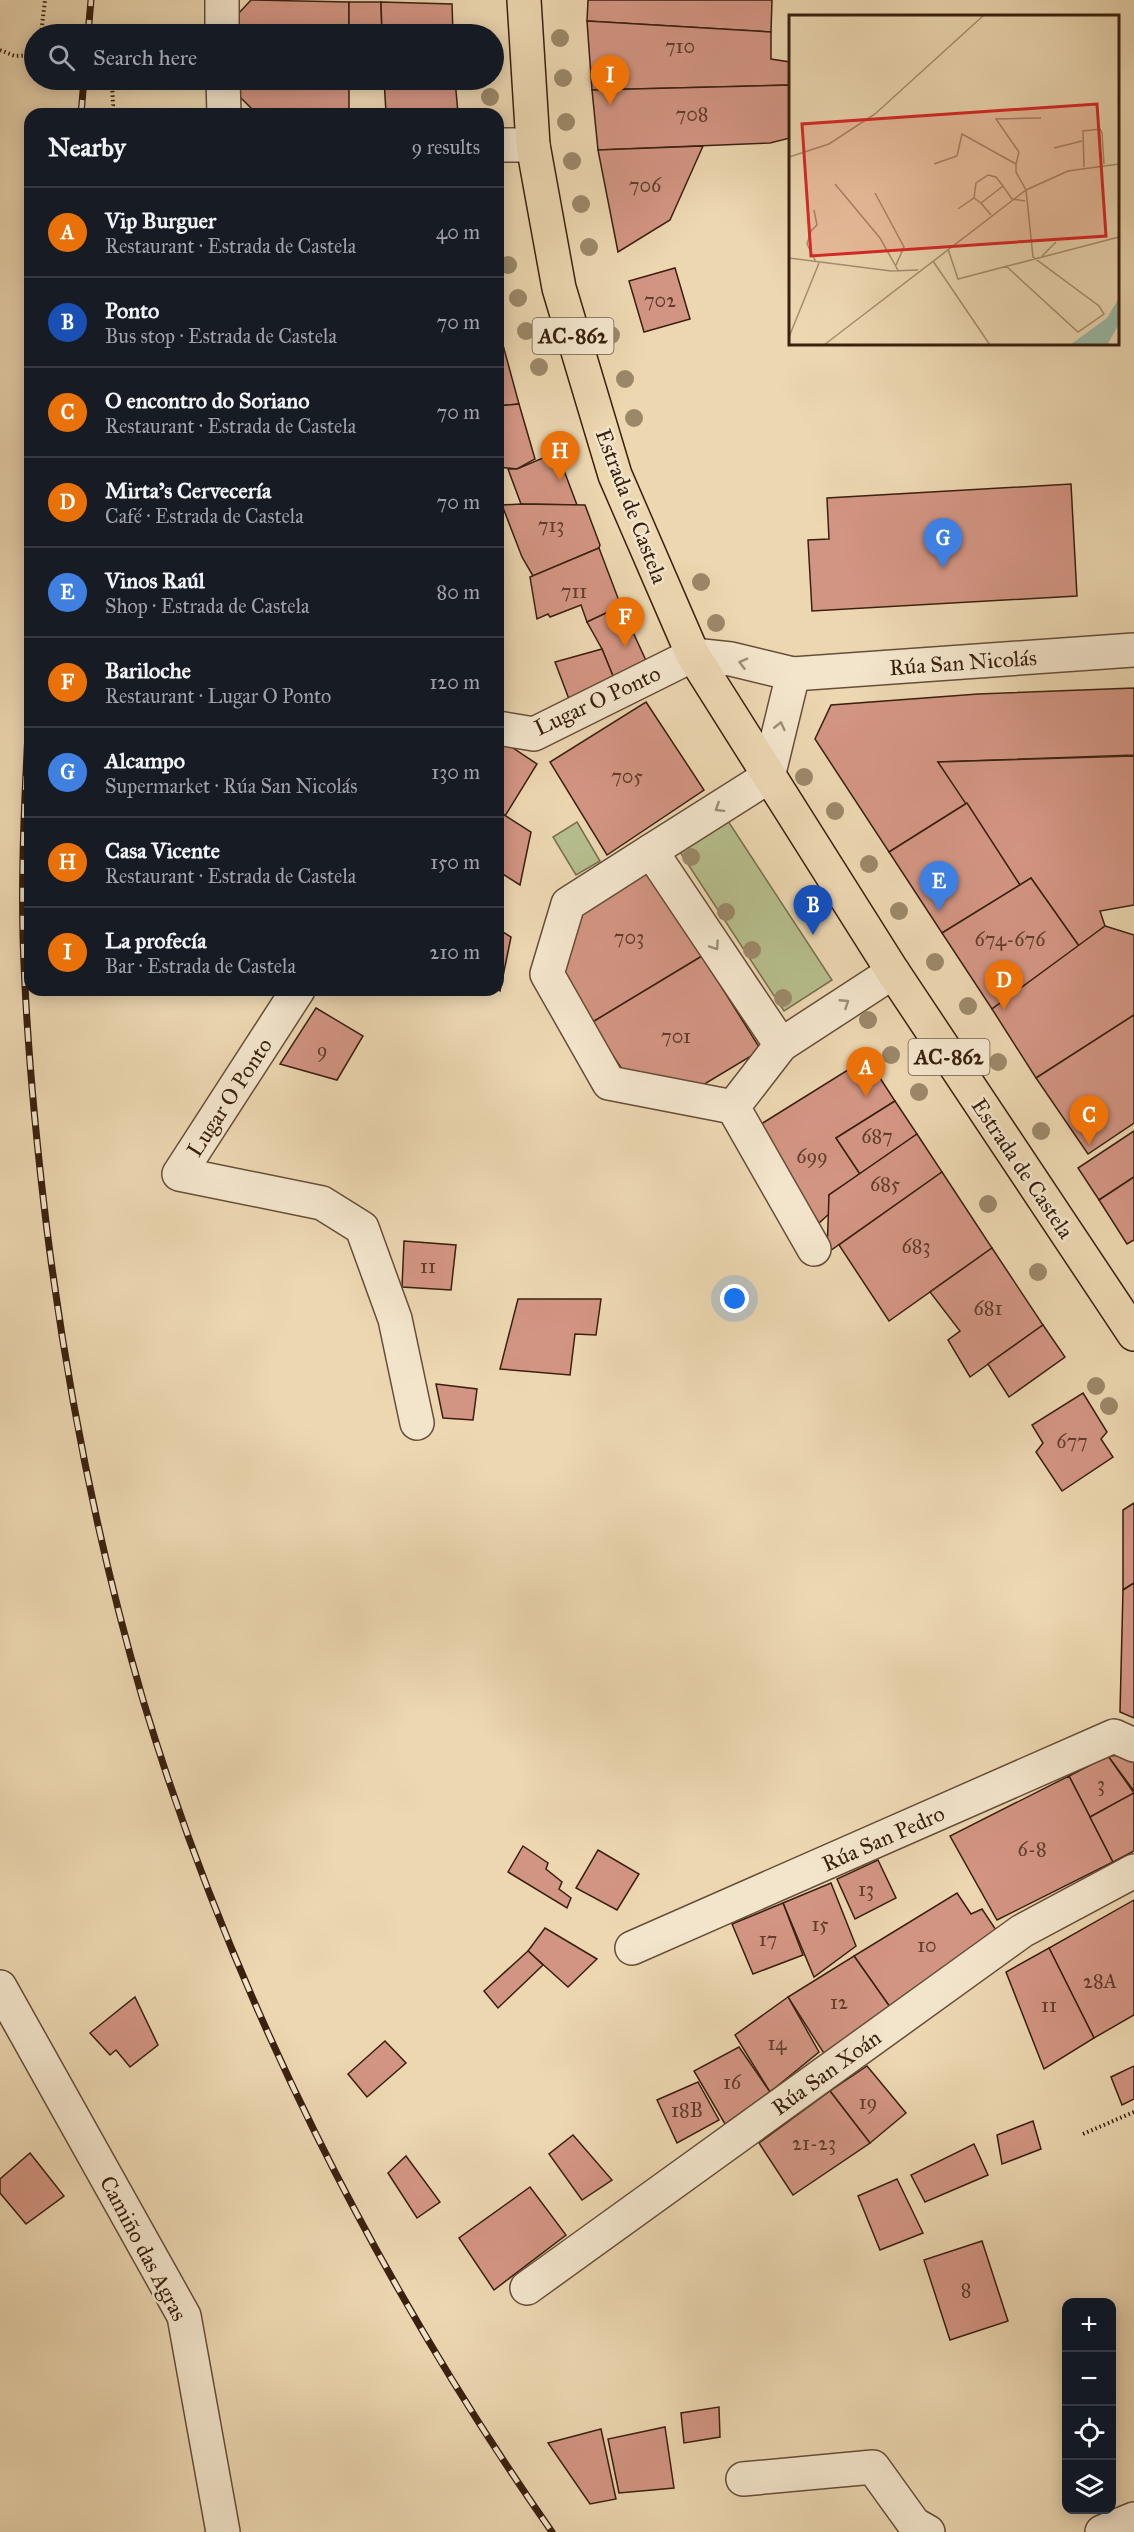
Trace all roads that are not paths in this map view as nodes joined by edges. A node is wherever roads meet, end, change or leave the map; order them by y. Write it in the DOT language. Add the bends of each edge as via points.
graph roads {
  1 [pos="222,0"];
  2 [pos="524,0"];
  3 [pos="222,24"];
  4 [pos="224,90"];
  5 [pos="224,108"];
  6 [pos="504,145"];
  7 [pos="533,145"];
  8 [pos="1134,650"];
  9 [pos="693,655"];
  10 [pos="793,674"];
  11 [pos="504,729"];
  12 [pos="768,777"];
  13 [pos="651,851"];
  14 [pos="893,972"];
  15 [pos="294,996"];
  16 [pos="781,1045"];
  17 [pos="733,1107"];
  18 [pos="814,1249"];
  19 [pos="1134,1334"];
  20 [pos="417,1423"];
  21 [pos="1134,1745"];
  22 [pos="1134,1871"];
  23 [pos="632,1948"];
  24 [pos="0,1987"];
  25 [pos="527,2288"];
  26 [pos="743,2479"];
  27 [pos="1134,2519"];
  28 [pos="223,2532"];
  29 [pos="928,2532"];
  30 [pos="1102,2532"];
  1 -- 3 [label="street"];
  2 -- 7 [label="main road, Estrada de Castela / AC-862"];
  4 -- 5 [label="street"];
  6 -- 7 [label="street"];
  7 -- 9 [label="main road, Estrada de Castela / AC-862" via="558,288 611,464"];
  8 -- 10 [label="street, Rúa San Nicolás"];
  10 -- 9 [label="street, Rúa San Nicolás, one-way"];
  9 -- 11 [label="street, Lugar O Ponto" via="534,734"];
  9 -- 12 [label="main road, Estrada de Castela / AC-862"];
  12 -- 10 [label="street, one-way"];
  12 -- 13 [label="street, one-way"];
  12 -- 14 [label="main road, Estrada de Castela / AC-862"];
  13 -- 16 [label="street, one-way"];
  13 -- 17 [label="street" via="568,903 547,974 609,1083"];
  16 -- 14 [label="street, one-way"];
  14 -- 19 [label="main road, Estrada de Castela / AC-862"];
  15 -- 20 [label="street, Lugar O Ponto" via="179,1174 322,1203 362,1228 395,1319"];
  16 -- 17 [label="street"];
  17 -- 18 [label="street"];
  21 -- 23 [label="street, Rúa San Pedro" via="1114,1736"];
  22 -- 25 [label="street, Rúa San Xoán" via="1022,1931"];
  24 -- 28 [label="street, Camiño das Agras" via="184,2316"];
  26 -- 29 [label="street" via="873,2467 914,2524"];
  27 -- 30 [label="street"];
}
